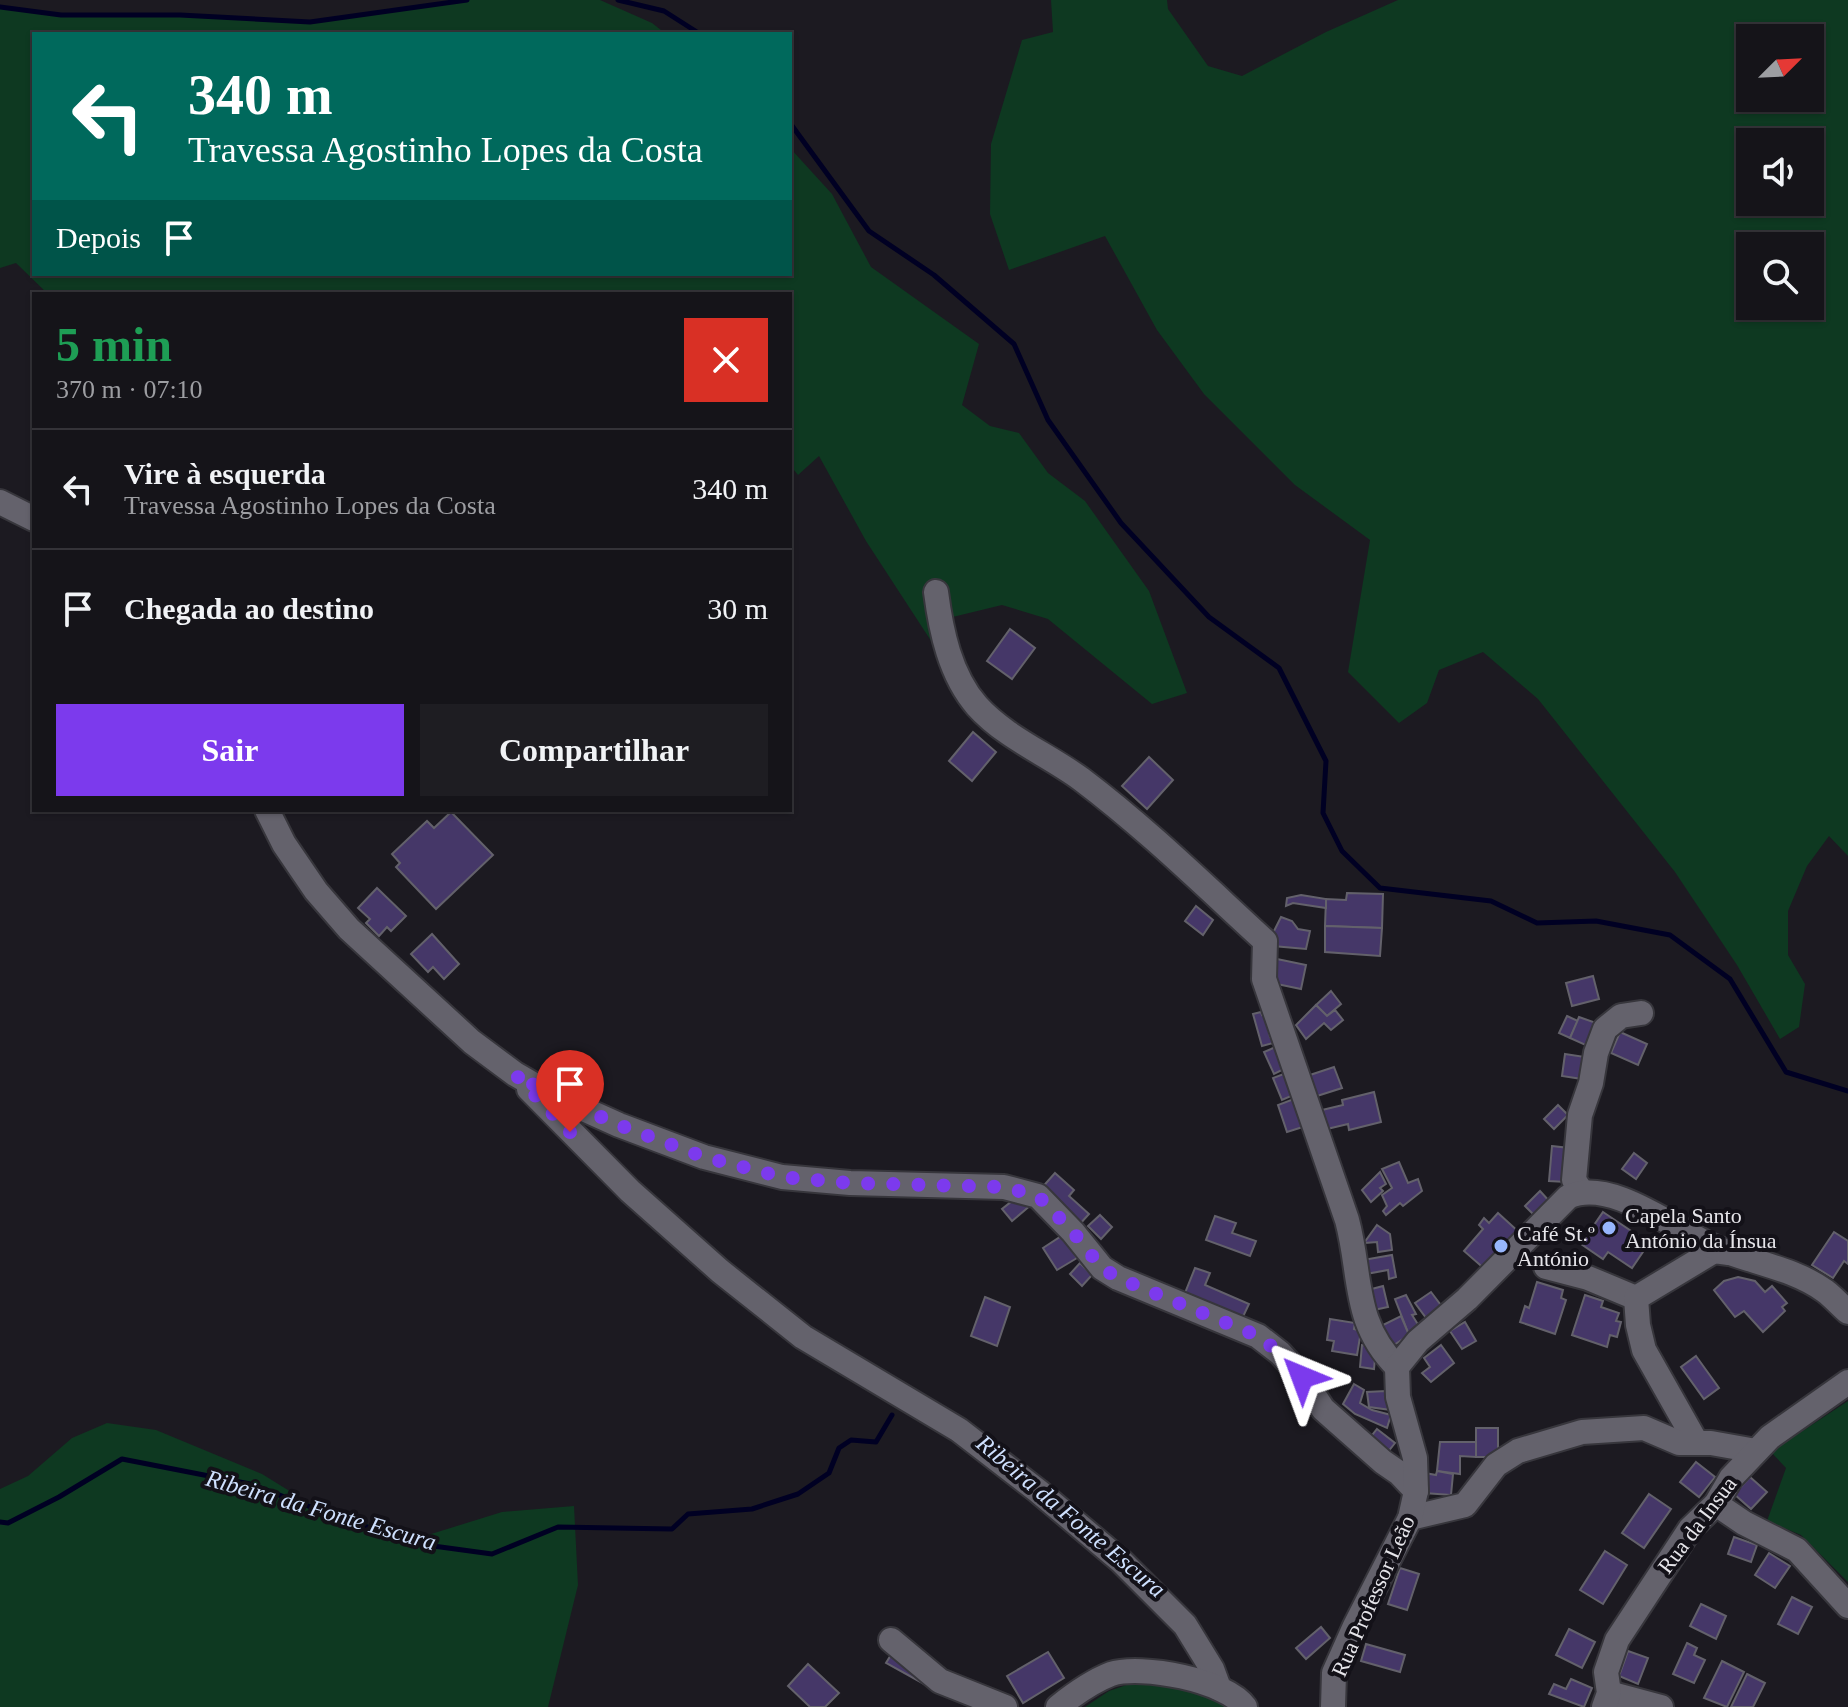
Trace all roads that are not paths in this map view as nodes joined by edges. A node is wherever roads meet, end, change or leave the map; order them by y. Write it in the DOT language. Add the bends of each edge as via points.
graph roads {
  1 [pos="0,502"];
  2 [pos="32,518"];
  3 [pos="936,592"];
  4 [pos="268,812"];
  5 [pos="1641,1013"];
  6 [pos="515,1074"];
  7 [pos="1581,1191"];
  8 [pos="1736,1254"];
  9 [pos="1546,1267"];
  10 [pos="1636,1298"];
  11 [pos="1848,1312"];
  12 [pos="1397,1367"];
  13 [pos="1848,1382"];
  14 [pos="1696,1442"];
  15 [pos="1756,1451"];
  16 [pos="1416,1491"];
  17 [pos="1716,1504"];
  18 [pos="1410,1518"];
  19 [pos="1848,1606"];
  20 [pos="891,1640"];
  21 [pos="1232,1696"];
  22 [pos="1606,1700"];
  23 [pos="1005,1707"];
  24 [pos="1058,1707"];
  25 [pos="1333,1707"];
  26 [pos="1661,1707"];
  1 -- 2 [label="street"];
  3 -- 12 [label="street" via="950,656 976,704 1006,732 1092,788 1141,828 1265,941 1264,979 1347,1220 1366,1321"];
  4 -- 6 [label="street" via="316,891 349,929 472,1042"];
  5 -- 7 [label="street" via="1621,1016 1605,1029 1596,1053 1580,1115 1574,1180"];
  6 -- 16 [label="street" via="619,1125 704,1157 782,1177 1004,1187 1038,1196 1102,1268 1258,1336 1280,1353 1323,1409"];
  6 -- 21 [label="street" via="630,1191 732,1281 803,1337 959,1430 1121,1561 1185,1625"];
  7 -- 8 [label="street" via="1611,1196"];
  7 -- 12 [label="street" via="1568,1197"];
  8 -- 10 [label="street" via="1714,1251"];
  8 -- 11 [label="street" via="1823,1290"];
  9 -- 10 [label="street"];
  10 -- 14 [label="street" via="1644,1350"];
  12 -- 16 [label="street, Rua Professor Leão" via="1398,1397 1415,1458"];
  13 -- 15 [label="street, Rua da Insua"];
  14 -- 15 [label="street"];
  14 -- 18 [label="street" via="1679,1443 1644,1428 1582,1432 1546,1441 1496,1465 1465,1505"];
  15 -- 17 [label="street, Rua da Insua"];
  16 -- 18 [label="street, Rua Professor Leão"];
  17 -- 19 [label="street" via="1797,1550"];
  17 -- 22 [label="street, Rua da Insua" via="1690,1529 1617,1640 1606,1672"];
  18 -- 25 [label="street, Rua Professor Leão" via="1334,1673"];
  20 -- 23 [label="street" via="940,1681"];
  21 -- 24 [label="street" via="1149,1670 1112,1674"];
  22 -- 26 [label="street"];
}
